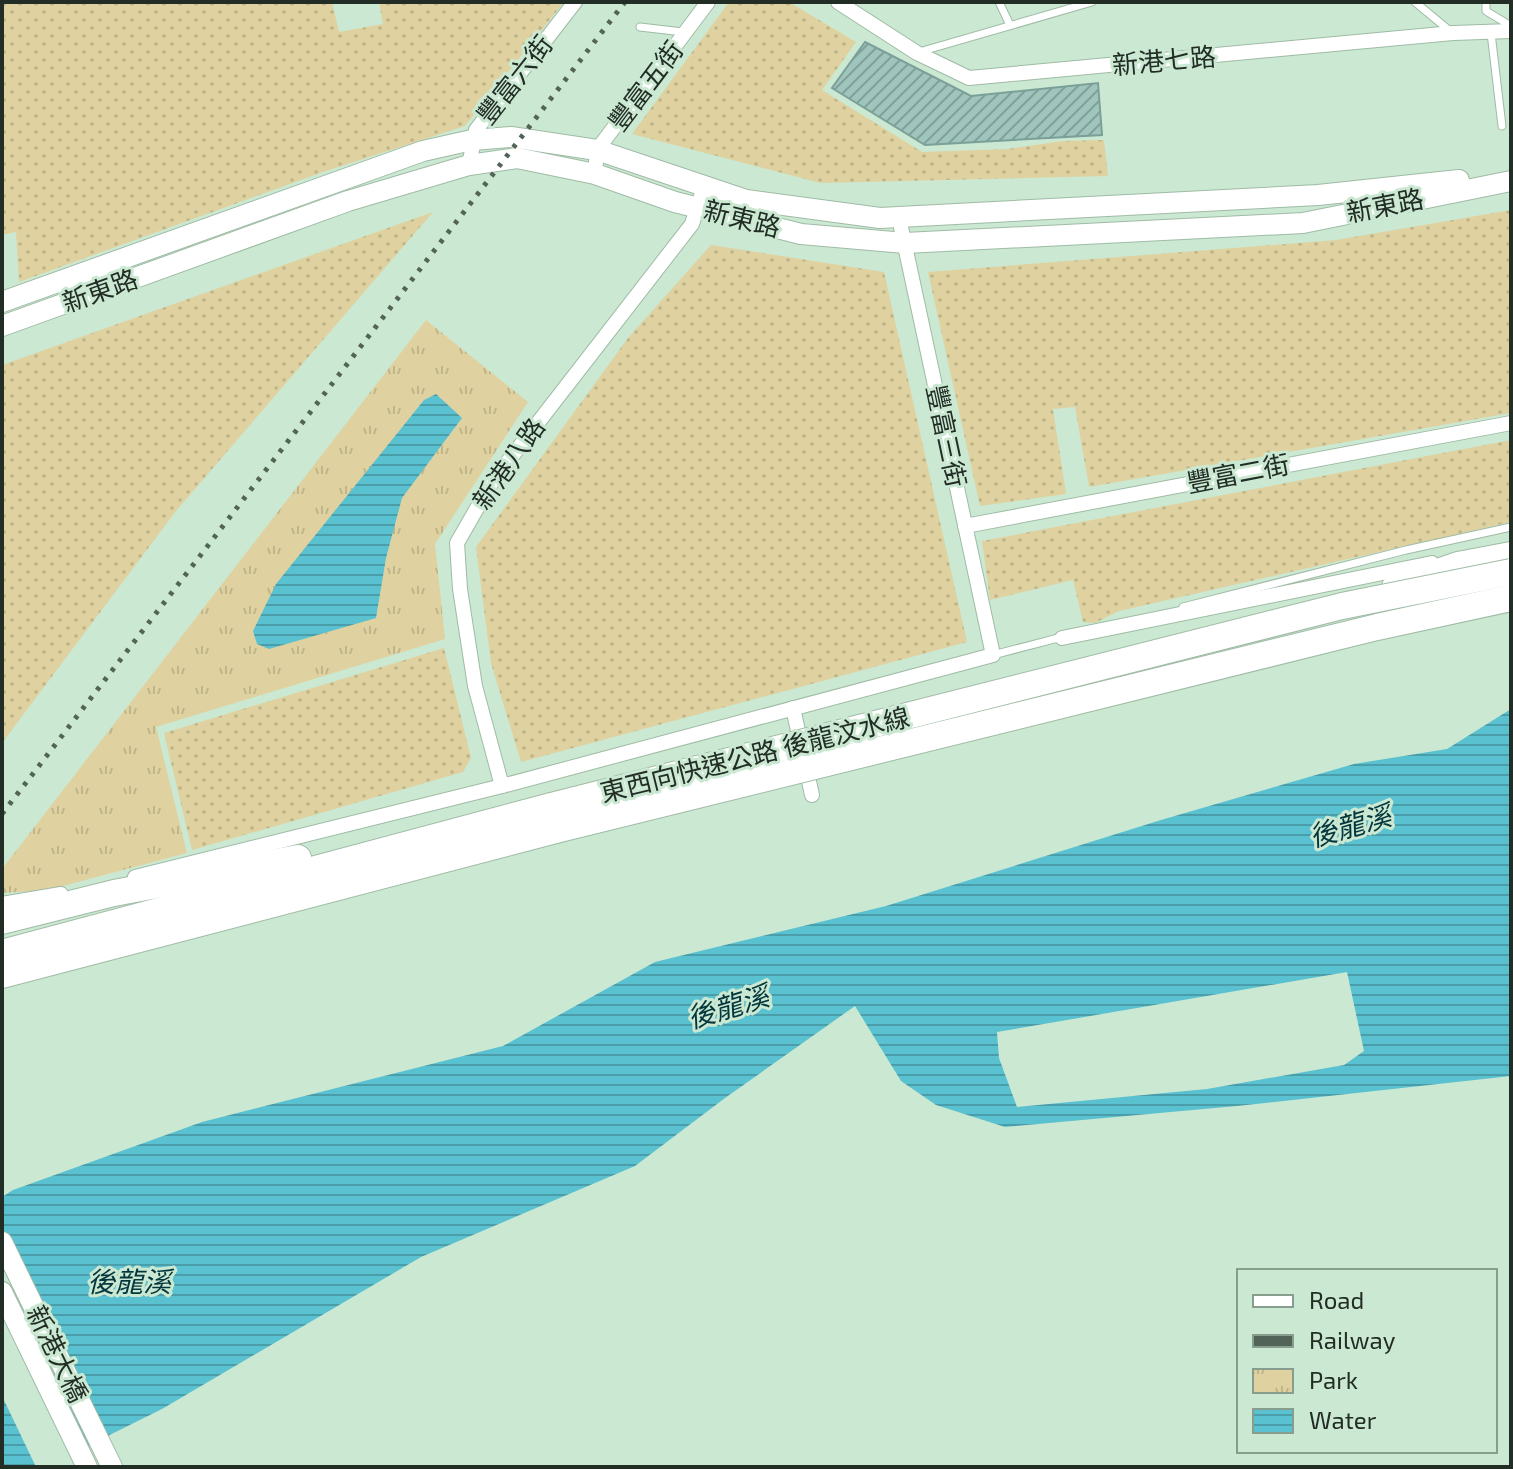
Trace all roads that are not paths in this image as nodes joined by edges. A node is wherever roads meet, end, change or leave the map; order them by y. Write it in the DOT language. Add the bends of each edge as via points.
graph roads {
  1 [pos="575,2"];
  2 [pos="708,2"];
  3 [pos="838,2"];
  4 [pos="999,2"];
  5 [pos="1092,2"];
  6 [pos="1415,2"];
  7 [pos="1486,2"];
  8 [pos="1010,25"];
  9 [pos="640,27"];
  10 [pos="1511,29"];
  11 [pos="1491,30"];
  12 [pos="685,32"];
  13 [pos="1453,33"];
  14 [pos="917,53"];
  15 [pos="1502,126"];
  16 [pos="472,140"];
  17 [pos="597,150"];
  18 [pos="469,165"];
  19 [pos="595,174"];
  20 [pos="1511,174"];
  21 [pos="1511,181"];
  22 [pos="704,187"];
  23 [pos="697,208"];
  24 [pos="899,218"];
  25 [pos="905,243"];
  26 [pos="2,302"];
  27 [pos="2,326"];
  28 [pos="1511,423"];
  29 [pos="965,526"];
  30 [pos="1511,527"];
  31 [pos="1511,547"];
  32 [pos="1511,555"];
  33 [pos="1511,572"];
  34 [pos="1511,598"];
  35 [pos="1342,606"];
  36 [pos="1511,611"];
  37 [pos="1377,627"];
  38 [pos="1062,638"];
  39 [pos="993,655"];
  40 [pos="793,708"];
  41 [pos="502,786"];
  42 [pos="812,795"];
  43 [pos="554,818"];
  44 [pos="498,821"];
  45 [pos="2,904"];
  46 [pos="2,921"];
  47 [pos="2,953"];
  48 [pos="2,975"];
  49 [pos="2,1242"];
  50 [pos="2,1292"];
  51 [pos="87,1467"];
  52 [pos="112,1467"];
  1 -- 16 [label="street, 豐富六街"];
  2 -- 12 [label="street, 豐富五街"];
  3 -- 14 [label="street, 新港七路"];
  4 -- 8 [label="lane"];
  5 -- 8 [label="lane"];
  6 -- 13 [label="lane"];
  7 -- 10 [label="lane" via="1486,11"];
  8 -- 14 [label="lane"];
  9 -- 12 [label="lane"];
  10 -- 11 [label="street, 新港七路"];
  11 -- 13 [label="street, 新港七路"];
  11 -- 15 [label="lane"];
  12 -- 17 [label="street, 豐富五街"];
  13 -- 14 [label="street, 新港七路" via="969,78"];
  16 -- 17 [label="main road, 新東路" via="511,137"];
  16 -- 18 [label="street, 豐富六街"];
  16 -- 26 [label="main road, 新東路" via="423,151"];
  17 -- 19 [label="street, 豐富五街"];
  17 -- 22 [label="main road, 新東路"];
  18 -- 19 [label="main road, 新東路" via="517,158"];
  18 -- 27 [label="main road, 新東路" via="348,201"];
  19 -- 23 [label="main road, 新東路"];
  20 -- 24 [label="main road, 新東路" via="1318,195"];
  21 -- 25 [label="main road, 新東路" via="1303,223"];
  22 -- 23 [label="street, 新港八路"];
  22 -- 24 [label="main road, 新東路" via="746,200"];
  23 -- 25 [label="main road, 新東路" via="801,234"];
  23 -- 41 [label="street, 新港八路" via="692,224 492,482 457,543 475,686"];
  24 -- 25 [label="street, 豐富三街"];
  25 -- 29 [label="street, 豐富三街"];
  28 -- 29 [label="street, 豐富二街"];
  29 -- 39 [label="street, 豐富三街"];
  30 -- 38 [label="lane"];
  31 -- 38 [label="street"];
  32 -- 35 [label="highway, bridge" via="1458,565"];
  33 -- 35 [label="highway, 東西向快速公路 後龍汶水線, bridge"];
  34 -- 37 [label="highway, 東西向快速公路 後龍汶水線, bridge"];
  35 -- 43 [label="highway, 東西向快速公路 後龍汶水線, bridge"];
  36 -- 37 [label="highway, bridge"];
  37 -- 43 [label="highway, 東西向快速公路 後龍汶水線, bridge"];
  38 -- 39 [label="lane"];
  39 -- 40 [label="street"];
  40 -- 41 [label="street"];
  40 -- 42 [label="street"];
  41 -- 45 [label="street" via="79,891"];
  43 -- 44 [label="highway, 東西向快速公路 後龍汶水線"];
  43 -- 48 [label="highway, 東西向快速公路 後龍汶水線"];
  44 -- 46 [label="highway" via="114,893"];
  44 -- 47 [label="highway, 東西向快速公路 後龍汶水線"];
  49 -- 52 [label="main road, 新港大橋"];
  50 -- 51 [label="main road, 新港大橋"];
}
